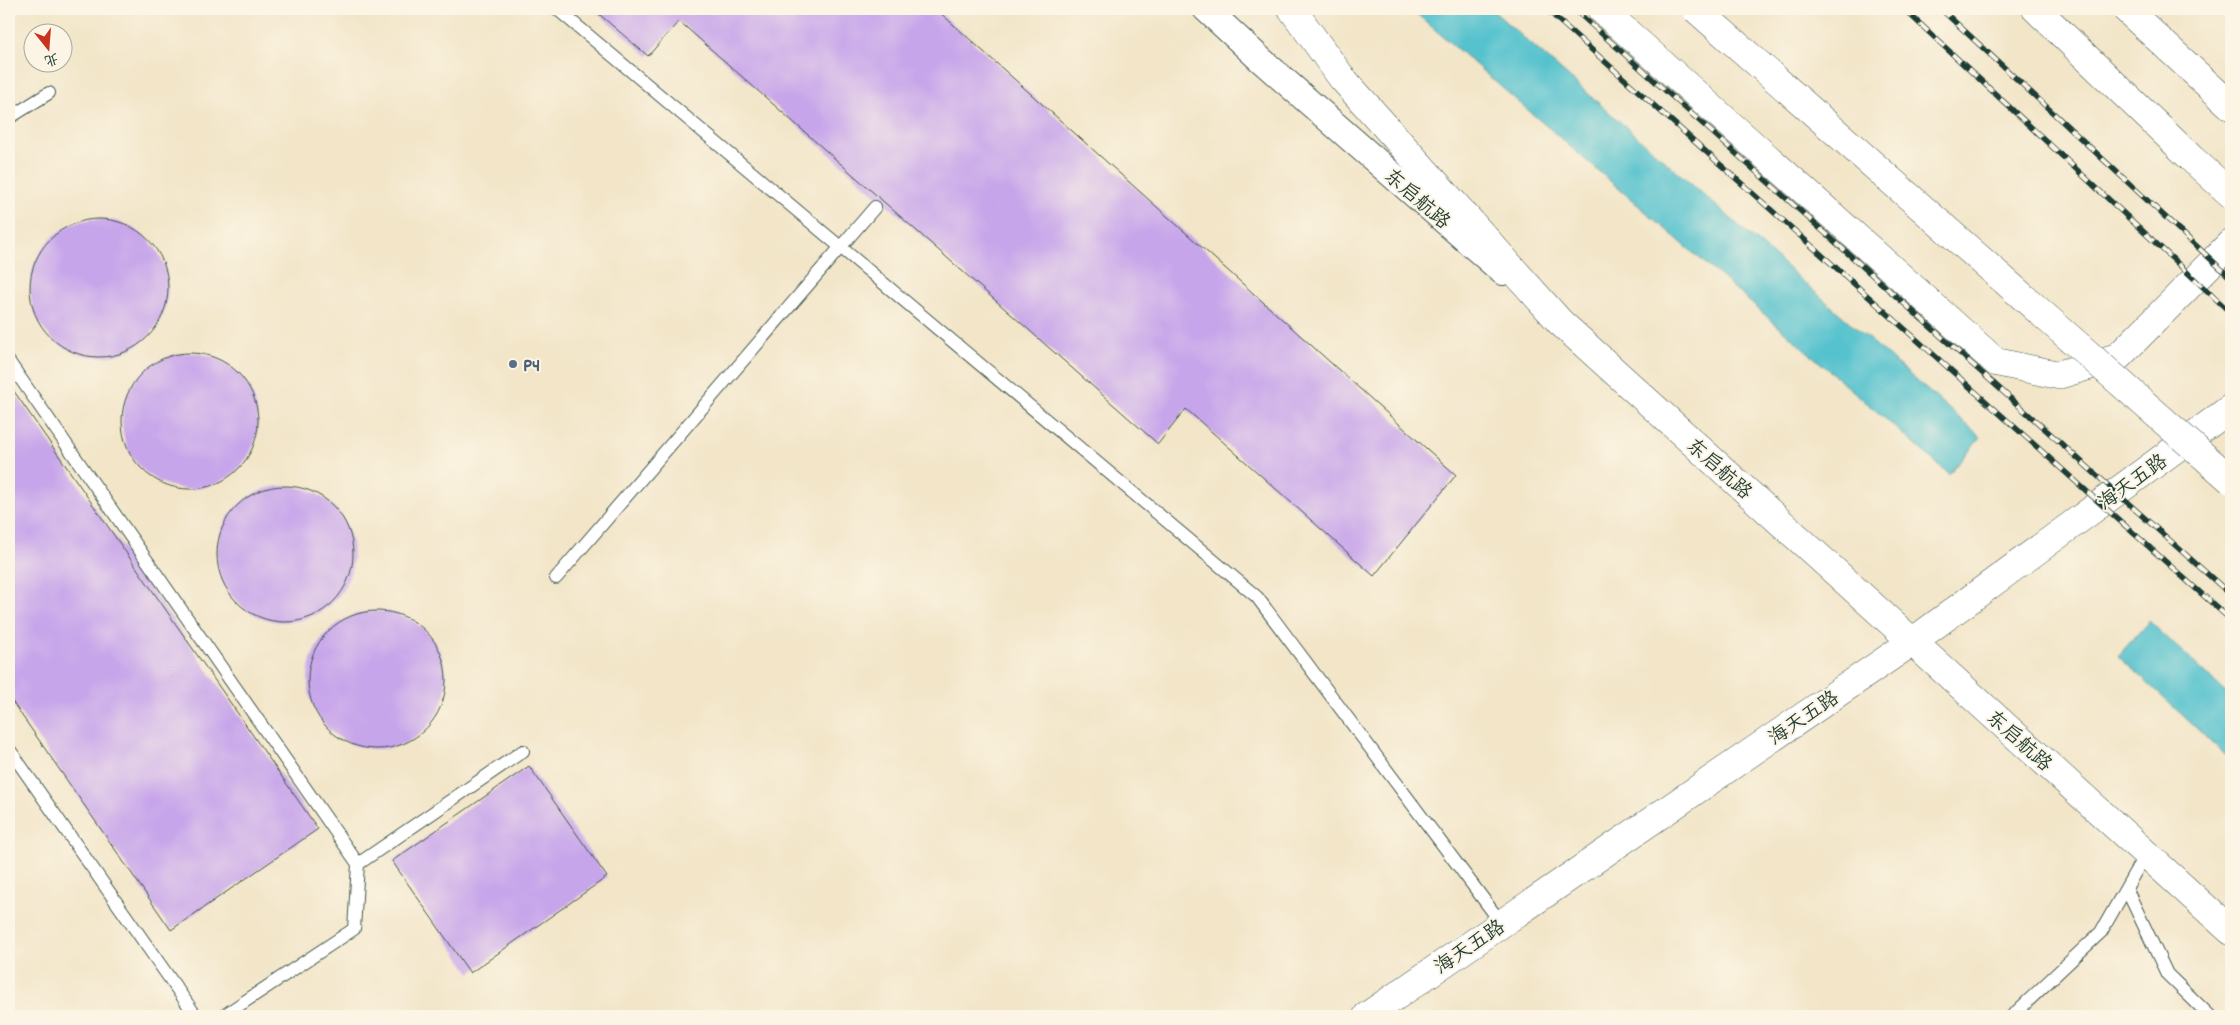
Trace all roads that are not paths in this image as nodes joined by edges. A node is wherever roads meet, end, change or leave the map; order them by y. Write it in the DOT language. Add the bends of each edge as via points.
graph roads {
  1 [pos="557,9"];
  2 [pos="1206,9"];
  3 [pos="1292,9"];
  4 [pos="1601,9"];
  5 [pos="1696,9"];
  6 [pos="2036,9"];
  7 [pos="2126,9"];
  8 [pos="49,93"];
  9 [pos="2230,106"];
  10 [pos="9,118"];
  11 [pos="2231,194"];
  12 [pos="876,207"];
  13 [pos="2231,243"];
  14 [pos="840,249"];
  15 [pos="1560,322"];
  16 [pos="9,362"];
  17 [pos="2231,408"];
  18 [pos="2231,480"];
  19 [pos="556,578"];
  20 [pos="1912,642"];
  21 [pos="9,749"];
  22 [pos="523,751"];
  23 [pos="2146,853"];
  24 [pos="358,864"];
  25 [pos="2126,888"];
  26 [pos="1502,924"];
  27 [pos="2231,931"];
  28 [pos="196,1016"];
  29 [pos="223,1016"];
  30 [pos="1367,1016"];
  31 [pos="2012,1016"];
  32 [pos="2210,1016"];
  1 -- 14 [label="lane"];
  2 -- 15 [label="street, 东启航路"];
  3 -- 15 [label="main road" via="1342,78"];
  4 -- 13 [label="main road" via="1996,362 2058,375 2118,357"];
  5 -- 18 [label="main road, bridge"];
  6 -- 11 [label="main road"];
  7 -- 9 [label="main road"];
  8 -- 10 [label="lane"];
  12 -- 14 [label="lane"];
  14 -- 19 [label="lane"];
  14 -- 26 [label="lane" via="1257,597"];
  15 -- 20 [label="main road, 东启航路"];
  16 -- 24 [label="lane"];
  17 -- 20 [label="main road, 海天五路"];
  20 -- 23 [label="main road, 东启航路"];
  20 -- 26 [label="main road, 海天五路"];
  21 -- 28 [label="lane"];
  22 -- 24 [label="lane"];
  23 -- 25 [label="lane"];
  23 -- 27 [label="main road, 东启航路"];
  24 -- 29 [label="lane" via="354,929"];
  25 -- 31 [label="lane" via="2101,932"];
  25 -- 32 [label="lane" via="2167,974"];
  26 -- 30 [label="main road, 海天五路"];
}
